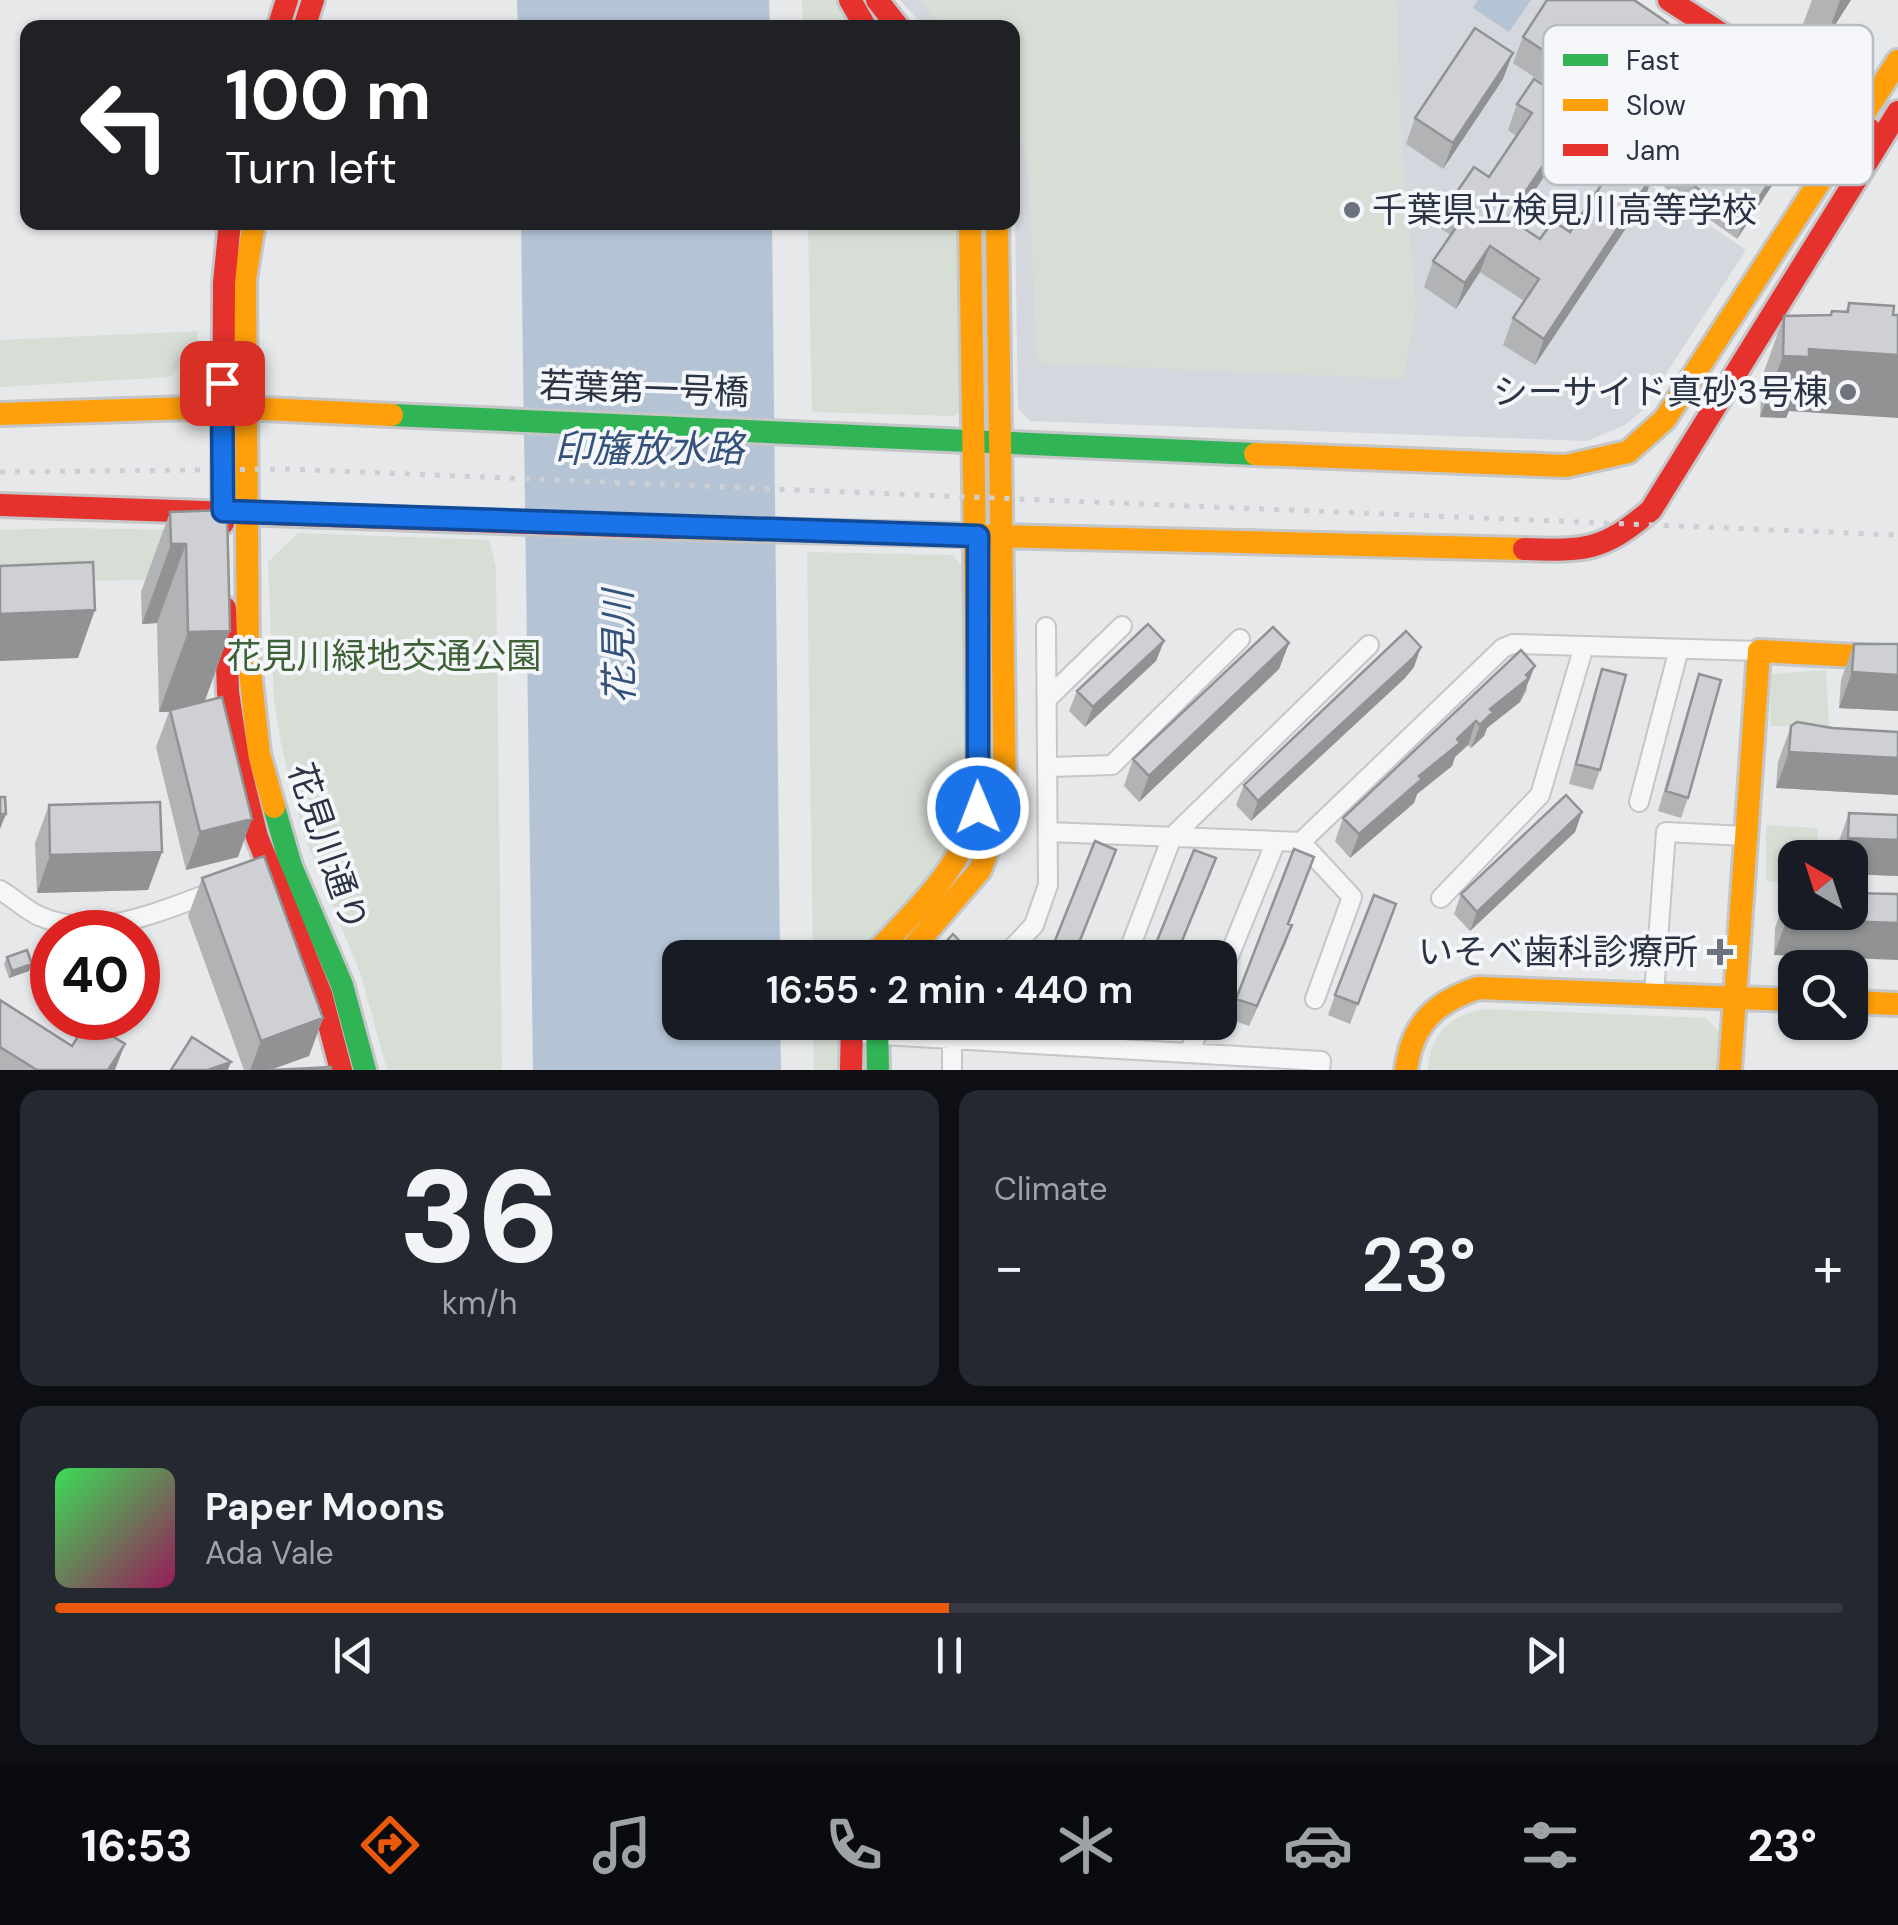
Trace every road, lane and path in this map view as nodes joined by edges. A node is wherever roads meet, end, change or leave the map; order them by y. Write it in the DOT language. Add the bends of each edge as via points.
graph roads {
  1 [pos="1669,0"];
  2 [pos="1706,25"];
  3 [pos="1898,60"];
  4 [pos="1873,95"];
  5 [pos="1898,112"];
  6 [pos="1873,133"];
  7 [pos="1881,138"];
  8 [pos="1873,151"];
  9 [pos="1814,185"];
  10 [pos="1852,185"];
  11 [pos="229,230"];
  12 [pos="253,230"];
  13 [pos="970,230"];
  14 [pos="997,230"];
  15 [pos="234,407"];
  16 [pos="0,414"];
  17 [pos="976,442"];
  18 [pos="1000,444"];
  19 [pos="0,505"];
  20 [pos="234,512"];
  21 [pos="978,536"];
  22 [pos="1003,536"];
  23 [pos="1122,626"];
  24 [pos="1046,627"];
  25 [pos="1240,639"];
  26 [pos="1369,645"];
  27 [pos="1584,646"];
  28 [pos="1679,649"];
  29 [pos="1759,651"];
  30 [pos="1898,658"];
  31 [pos="1048,698"];
  32 [pos="1050,767"];
  33 [pos="1639,802"];
  34 [pos="1048,832"];
  35 [pos="1745,836"];
  36 [pos="1172,837"];
  37 [pos="1276,841"];
  38 [pos="1301,842"];
  39 [pos="256,877"];
  40 [pos="0,890"];
  41 [pos="1441,898"];
  42 [pos="888,940"];
  43 [pos="921,940"];
  44 [pos="1020,940"];
  45 [pos="1133,940"];
  46 [pos="1236,940"];
  47 [pos="1654,994"];
  48 [pos="1734,998"];
  49 [pos="1315,999"];
  50 [pos="1778,999"];
  51 [pos="1868,1003"];
  52 [pos="1898,1004"];
  53 [pos="851,1040"];
  54 [pos="877,1040"];
  55 [pos="952,1040"];
  56 [pos="1049,1040"];
  57 [pos="1195,1040"];
  58 [pos="1190,1053"];
  59 [pos="342,1070"];
  60 [pos="365,1070"];
  61 [pos="851,1070"];
  62 [pos="878,1070"];
  63 [pos="952,1070"];
  64 [pos="1320,1070"];
  65 [pos="1406,1070"];
  66 [pos="1730,1070"];
  1 -- 2 [label="street"];
  3 -- 4 [label="street, 若葉第一号橋"];
  5 -- 7 [label="street"];
  6 -- 7 [label="street"];
  7 -- 8 [label="street"];
  9 -- 18 [label="street, 若葉第一号橋" via="1652,438 1610,462 1549,467"];
  10 -- 22 [label="street" via="1660,495 1617,538 1571,554"];
  11 -- 15 [label="street, 花見川通り" via="224,283"];
  12 -- 15 [label="street, 花見川通り"];
  13 -- 17 [label="street"];
  14 -- 18 [label="street"];
  15 -- 16 [label="street, 若葉第一号橋"];
  15 -- 17 [label="street, 若葉第一号橋"];
  15 -- 20 [label="street, 花見川通り"];
  17 -- 18 [label="street, 若葉第一号橋"];
  17 -- 21 [label="street"];
  18 -- 22 [label="street"];
  19 -- 20 [label="street"];
  20 -- 21 [label="street"];
  20 -- 39 [label="street, 花見川通り" via="228,692"];
  20 -- 60 [label="street, 花見川通り" via="259,754 291,866 342,985"];
  21 -- 22 [label="street"];
  21 -- 42 [label="street" via="978,808 967,847 950,873"];
  22 -- 43 [label="street" via="1005,802 998,840 969,890"];
  23 -- 31 [label="street"];
  24 -- 31 [label="street"];
  25 -- 32 [label="street" via="1112,766"];
  26 -- 36 [label="street"];
  27 -- 28 [label="street"];
  27 -- 38 [label="street" via="1514,644 1495,653"];
  27 -- 41 [label="street" via="1540,795"];
  28 -- 29 [label="street"];
  28 -- 33 [label="street"];
  29 -- 30 [label="street"];
  29 -- 35 [label="street"];
  31 -- 32 [label="street"];
  32 -- 34 [label="street"];
  34 -- 36 [label="street"];
  34 -- 44 [label="street" via="1042,909"];
  35 -- 47 [label="street" via="1666,832"];
  35 -- 48 [label="street"];
  36 -- 37 [label="street"];
  36 -- 45 [label="street"];
  37 -- 38 [label="street"];
  37 -- 46 [label="street"];
  38 -- 49 [label="street" via="1352,897"];
  39 -- 40 [label="street" via="106,926 62,924 20,907"];
  39 -- 59 [label="street, 花見川通り" via="321,994"];
  47 -- 48 [label="street"];
  47 -- 65 [label="street" via="1478,988 1448,997 1415,1027"];
  48 -- 50 [label="street"];
  48 -- 66 [label="street"];
  51 -- 52 [label="street"];
  53 -- 61 [label="street"];
  54 -- 62 [label="street"];
  55 -- 63 [label="street"];
  56 -- 58 [label="street"];
  57 -- 58 [label="street"];
  58 -- 64 [label="street" via="1321,1061"];
}
